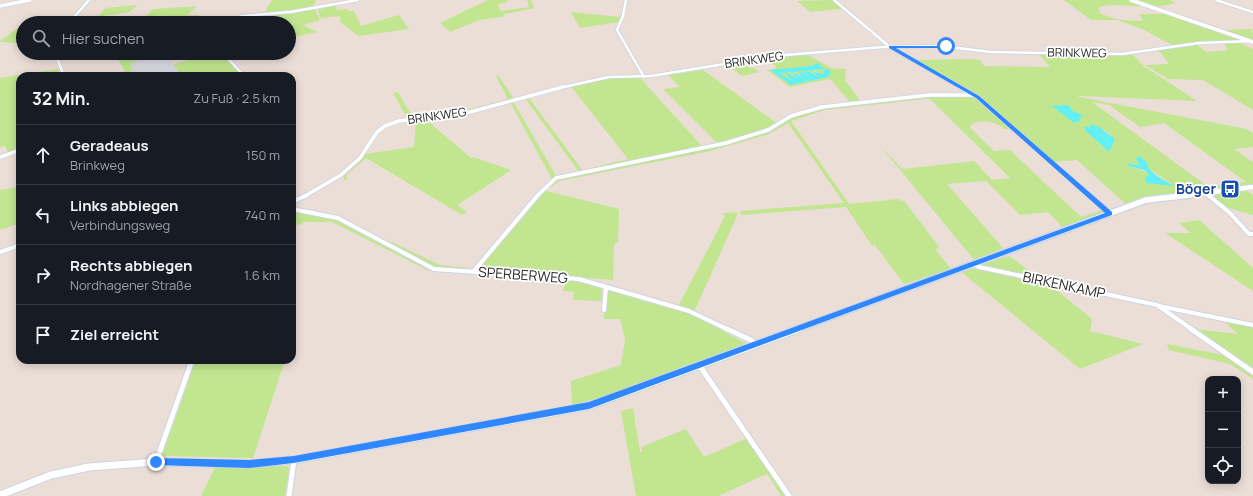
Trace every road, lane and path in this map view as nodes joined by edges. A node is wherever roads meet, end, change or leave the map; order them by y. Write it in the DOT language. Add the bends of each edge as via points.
graph roads {
  1 [pos="30,0"];
  2 [pos="89,0"];
  3 [pos="358,0"];
  4 [pos="626,0"];
  5 [pos="834,0"];
  6 [pos="1131,0"];
  7 [pos="1216,0"];
  8 [pos="347,1"];
  9 [pos="0,6"];
  10 [pos="1253,12"];
  11 [pos="75,16"];
  12 [pos="248,16"];
  13 [pos="1253,41"];
  14 [pos="890,47"];
  15 [pos="58,60"];
  16 [pos="229,60"];
  17 [pos="62,72"];
  18 [pos="240,72"];
  19 [pos="644,77"];
  20 [pos="974,95"];
  21 [pos="16,151"];
  22 [pos="0,157"];
  23 [pos="1253,187"];
  24 [pos="1206,193"];
  25 [pos="296,200"];
  26 [pos="296,210"];
  27 [pos="1110,214"];
  28 [pos="1253,234"];
  29 [pos="16,246"];
  30 [pos="0,252"];
  31 [pos="972,264"];
  32 [pos="473,272"];
  33 [pos="606,287"];
  34 [pos="1157,305"];
  35 [pos="604,310"];
  36 [pos="1253,325"];
  37 [pos="755,344"];
  38 [pos="191,364"];
  39 [pos="699,365"];
  40 [pos="1253,372"];
  41 [pos="294,460"];
  42 [pos="156,462"];
  43 [pos="0,495"];
  44 [pos="288,496"];
  45 [pos="789,496"];
  1 -- 9 [label="street"];
  2 -- 11 [label="street"];
  3 -- 8 [label="street"];
  4 -- 19 [label="street" via="617,30"];
  5 -- 14 [label="street"];
  6 -- 13 [label="street"];
  7 -- 10 [label="street"];
  8 -- 12 [label="street" via="290,12"];
  13 -- 14 [label="street, BRINKWEG" via="1199,43 1122,54 991,52 941,46"];
  14 -- 19 [label="street, BRINKWEG" via="773,56"];
  14 -- 20 [label="street"];
  15 -- 17 [label="street"];
  16 -- 18 [label="street"];
  19 -- 25 [label="street, BRINKWEG" via="609,77 581,82 470,112 392,123 377,132 360,158 341,175"];
  20 -- 27 [label="street"];
  20 -- 32 [label="street" via="929,95 822,107 791,116 768,130 726,143 556,178 543,189"];
  21 -- 22 [label="street"];
  23 -- 24 [label="street"];
  24 -- 27 [label="street" via="1146,200"];
  24 -- 28 [label="street" via="1230,213 1249,234"];
  26 -- 32 [label="street, SPERBERWEG" via="338,218 434,269"];
  27 -- 31 [label="street"];
  29 -- 30 [label="street"];
  31 -- 34 [label="street, BIRKENKAMP"];
  31 -- 37 [label="street"];
  32 -- 33 [label="street, SPERBERWEG" via="570,278"];
  33 -- 35 [label="street"];
  33 -- 37 [label="street, SPERBERWEG" via="689,311"];
  34 -- 36 [label="street, BIRKENKAMP"];
  34 -- 40 [label="street, BIRKENKAMP"];
  37 -- 39 [label="street"];
  38 -- 42 [label="street"];
  39 -- 41 [label="street" via="589,406"];
  39 -- 45 [label="street"];
  41 -- 42 [label="street" via="249,464"];
  41 -- 44 [label="street"];
  42 -- 43 [label="street" via="70,470"];
}
